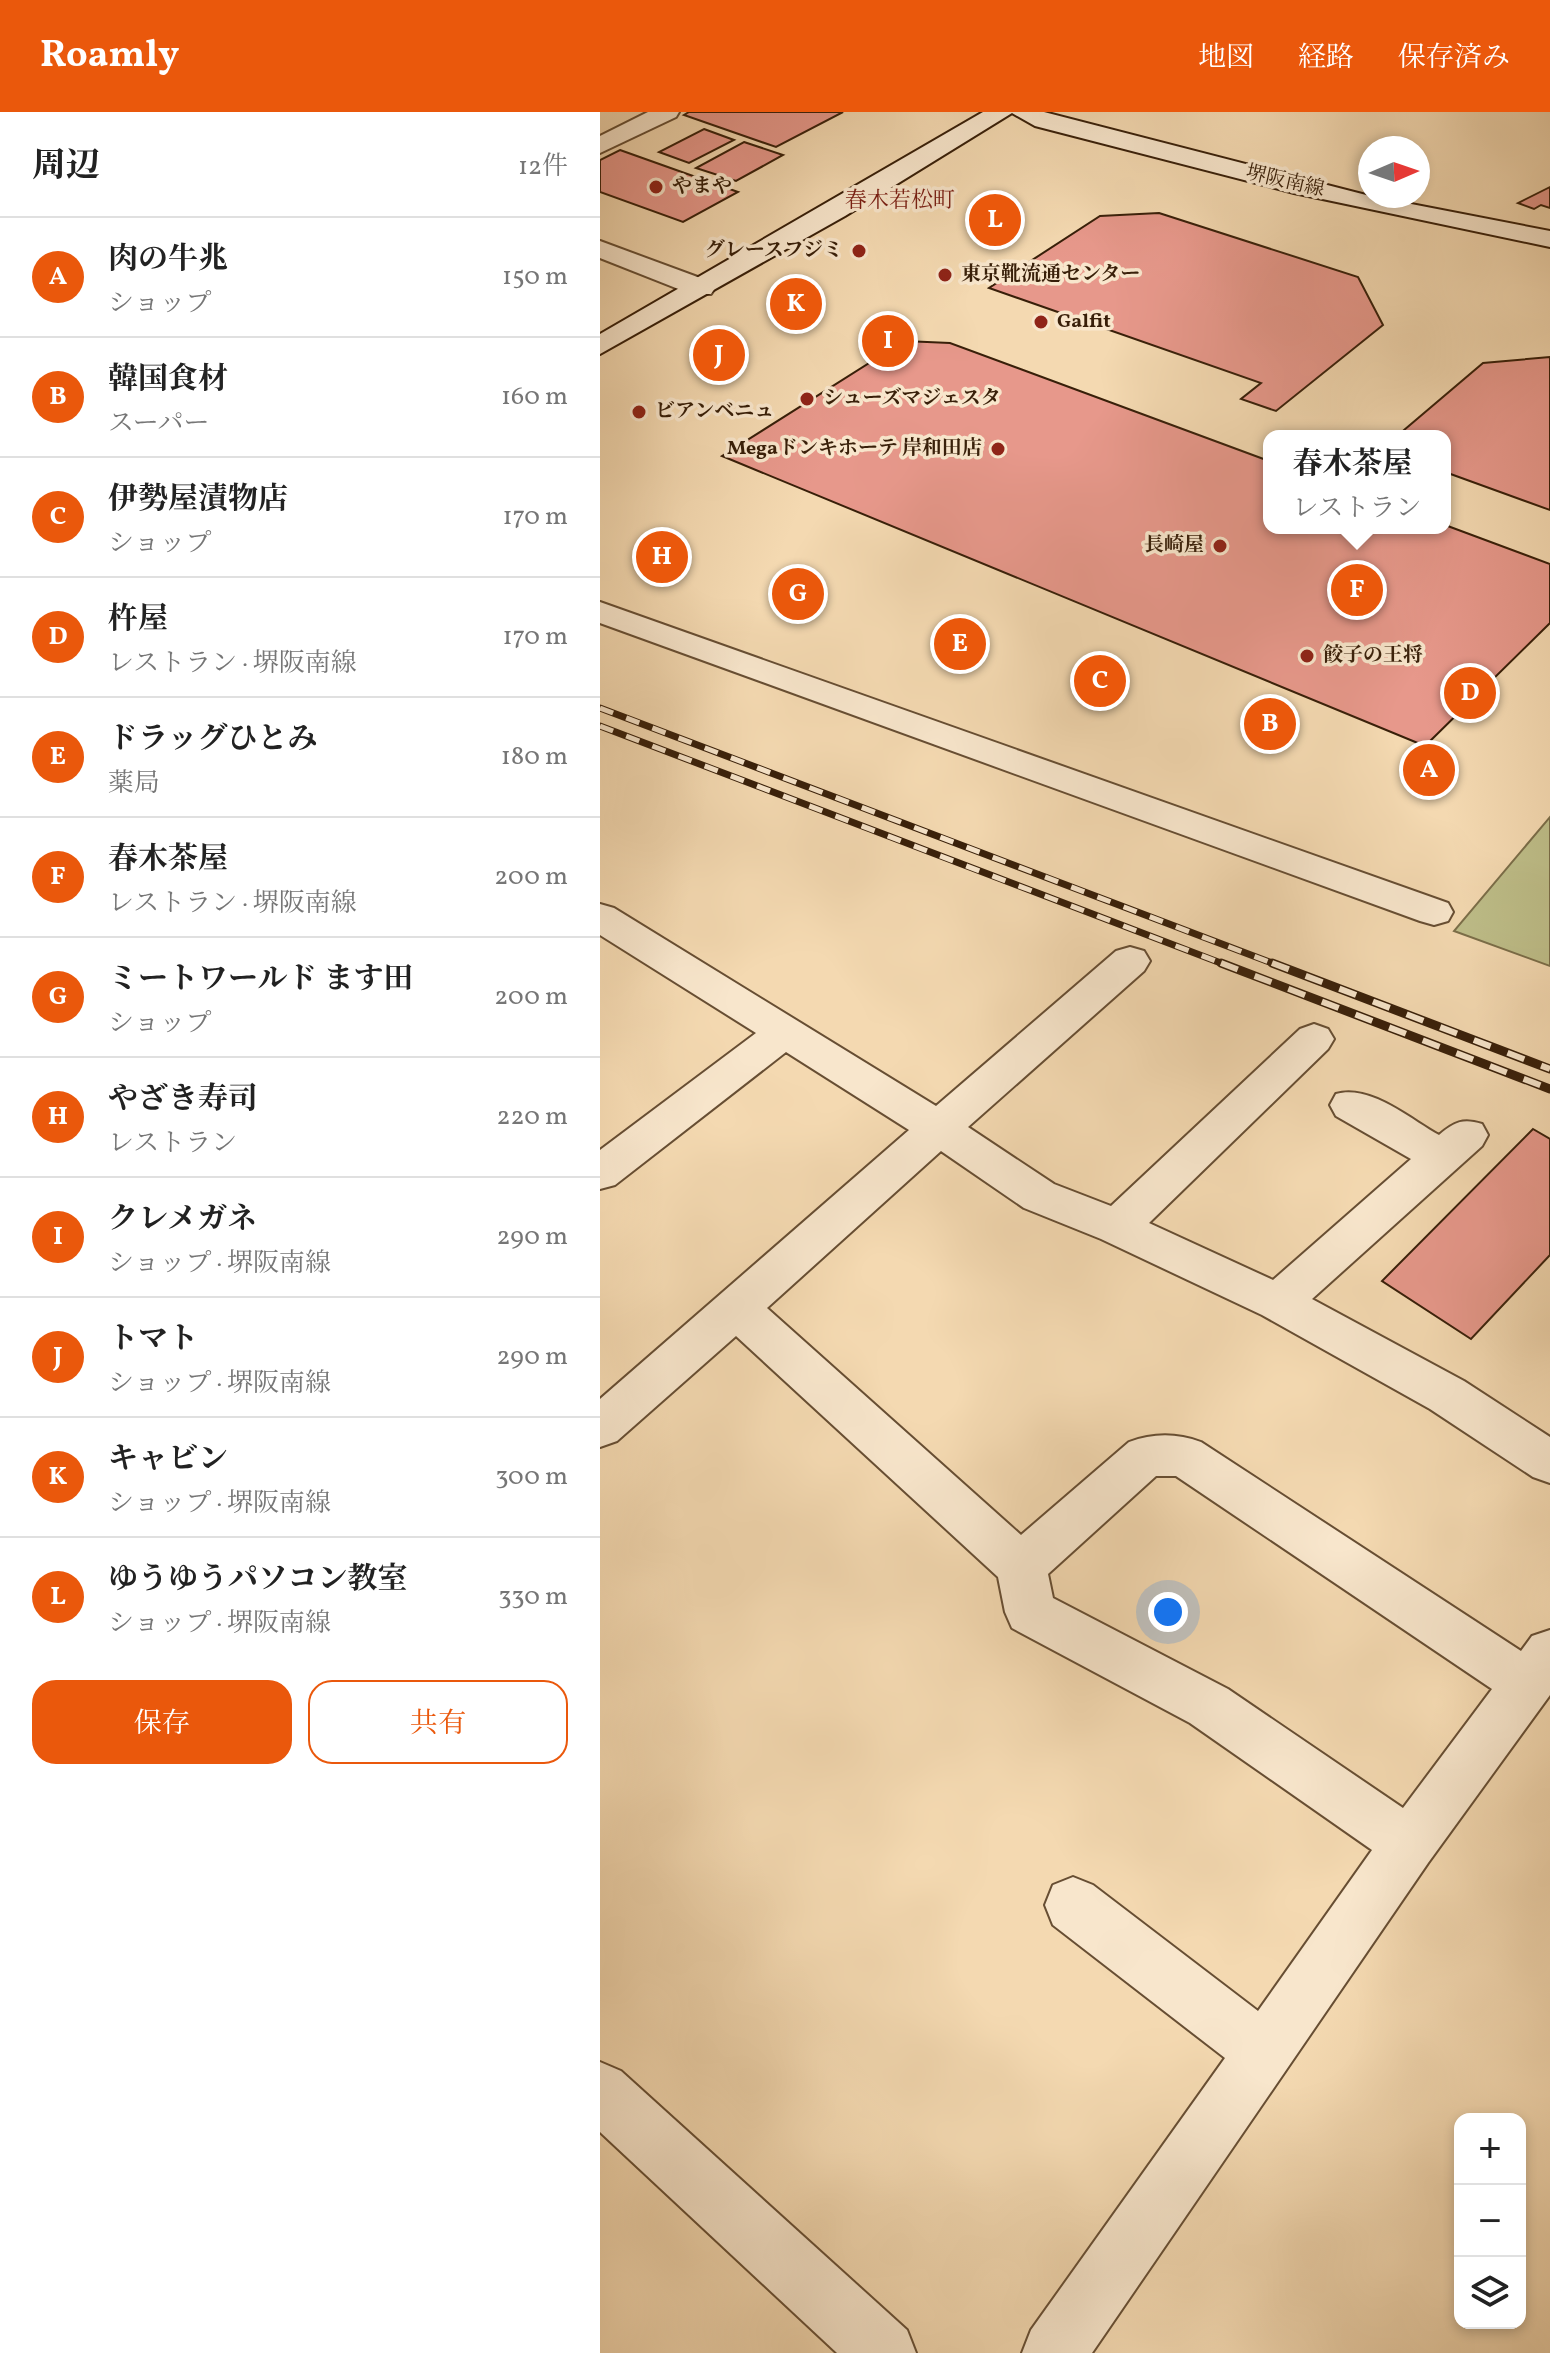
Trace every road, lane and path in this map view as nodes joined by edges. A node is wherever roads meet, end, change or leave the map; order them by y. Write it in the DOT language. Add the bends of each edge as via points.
graph roads {
  1 [pos="667,112"];
  2 [pos="1000,112"];
  3 [pos="1023,112"];
  4 [pos="600,146"];
  5 [pos="1550,239"];
  6 [pos="600,249"];
  7 [pos="701,288"];
  8 [pos="600,346"];
  9 [pos="600,612"];
  10 [pos="1434,912"];
  11 [pos="609,935"];
  12 [pos="1130,961"];
  13 [pos="784,1033"];
  14 [pos="1314,1039"];
  15 [pos="1351,1105"];
  16 [pos="937,1127"];
  17 [pos="600,1173"];
  18 [pos="1117,1227"];
  19 [pos="1278,1302"];
  20 [pos="737,1309"];
  21 [pos="600,1427"];
  22 [pos="1550,1463"];
  23 [pos="1021,1566"];
  24 [pos="1538,1668"];
  25 [pos="1409,1844"];
  26 [pos="1073,1905"];
  27 [pos="1263,2051"];
  28 [pos="600,2092"];
  29 [pos="884,2353"];
  30 [pos="1054,2353"];
  1 -- 4 [label="street"];
  2 -- 7 [label="street"];
  3 -- 5 [label="street, 堺阪南線" via="1201,163"];
  6 -- 7 [label="street"];
  7 -- 8 [label="street"];
  9 -- 10 [label="street"];
  11 -- 13 [label="street"];
  12 -- 16 [label="street"];
  13 -- 16 [label="street"];
  13 -- 17 [label="street"];
  14 -- 18 [label="street"];
  15 -- 19 [label="street" via="1454,1146"];
  16 -- 18 [label="street" via="1039,1196"];
  16 -- 20 [label="street"];
  18 -- 19 [label="street"];
  19 -- 22 [label="street" via="1447,1395"];
  20 -- 21 [label="street"];
  20 -- 23 [label="street"];
  23 -- 24 [label="street" via="1146,1456 1184,1456"];
  23 -- 25 [label="street" via="1030,1612 1209,1706"];
  24 -- 25 [label="street"];
  25 -- 27 [label="street"];
  26 -- 27 [label="street"];
  27 -- 30 [label="street"];
  28 -- 29 [label="street"];
}
